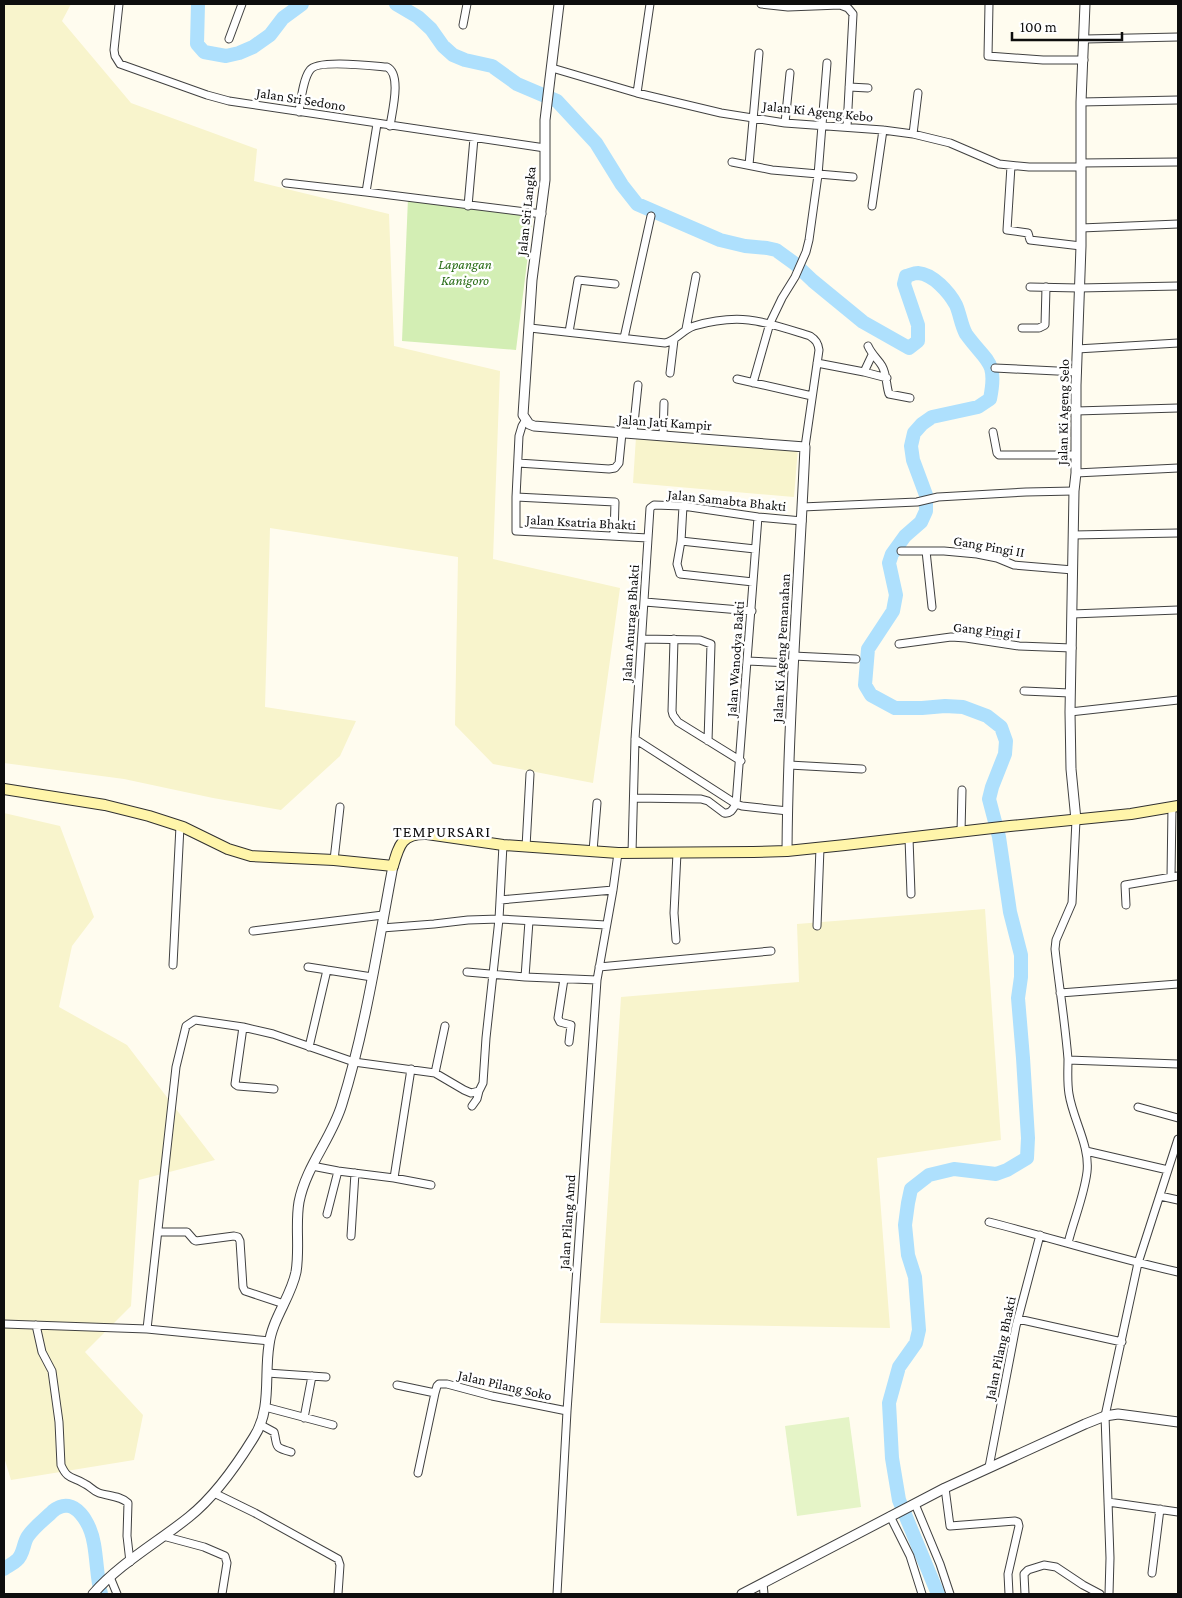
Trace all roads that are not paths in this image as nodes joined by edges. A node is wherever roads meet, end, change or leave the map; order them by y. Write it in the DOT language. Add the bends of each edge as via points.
graph roads {
  1 [pos="119,4"];
  2 [pos="242,4"];
  3 [pos="467,4"];
  4 [pos="559,4"];
  5 [pos="650,4"];
  6 [pos="760,4"];
  7 [pos="989,4"];
  8 [pos="1085,4"];
  9 [pos="463,25"];
  10 [pos="1178,37"];
  11 [pos="229,39"];
  12 [pos="1084,39"];
  13 [pos="759,53"];
  14 [pos="1084,60"];
  15 [pos="827,63"];
  16 [pos="552,68"];
  17 [pos="790,73"];
  18 [pos="849,86"];
  19 [pos="868,88"];
  20 [pos="637,93"];
  21 [pos="918,93"];
  22 [pos="1178,100"];
  23 [pos="1081,102"];
  24 [pos="299,112"];
  25 [pos="752,117"];
  26 [pos="785,123"];
  27 [pos="377,124"];
  28 [pos="390,126"];
  29 [pos="822,126"];
  30 [pos="847,127"];
  31 [pos="883,130"];
  32 [pos="913,134"];
  33 [pos="474,138"];
  34 [pos="545,148"];
  35 [pos="732,162"];
  36 [pos="1178,162"];
  37 [pos="749,165"];
  38 [pos="1082,165"];
  39 [pos="1011,166"];
  40 [pos="818,175"];
  41 [pos="853,177"];
  42 [pos="286,183"];
  43 [pos="366,192"];
  44 [pos="468,206"];
  45 [pos="872,206"];
  46 [pos="542,214"];
  47 [pos="651,216"];
  48 [pos="1178,224"];
  49 [pos="1081,228"];
  50 [pos="1081,246"];
  51 [pos="696,276"];
  52 [pos="616,284"];
  53 [pos="1178,286"];
  54 [pos="1030,287"];
  55 [pos="1046,287"];
  56 [pos="1079,288"];
  57 [pos="770,324"];
  58 [pos="530,328"];
  59 [pos="1022,328"];
  60 [pos="686,329"];
  61 [pos="569,332"];
  62 [pos="624,338"];
  63 [pos="674,340"];
  64 [pos="1178,343"];
  65 [pos="868,346"];
  66 [pos="1078,349"];
  67 [pos="872,355"];
  68 [pos="817,363"];
  69 [pos="995,368"];
  70 [pos="864,372"];
  71 [pos="1077,372"];
  72 [pos="670,373"];
  73 [pos="887,378"];
  74 [pos="737,379"];
  75 [pos="753,383"];
  76 [pos="638,385"];
  77 [pos="812,396"];
  78 [pos="910,398"];
  79 [pos="664,403"];
  80 [pos="1178,408"];
  81 [pos="1076,411"];
  82 [pos="525,420"];
  83 [pos="993,432"];
  84 [pos="622,433"];
  85 [pos="632,433"];
  86 [pos="663,435"];
  87 [pos="805,447"];
  88 [pos="1076,455"];
  89 [pos="518,463"];
  90 [pos="1178,468"];
  91 [pos="1076,472"];
  92 [pos="1074,492"];
  93 [pos="516,497"];
  94 [pos="683,506"];
  95 [pos="802,507"];
  96 [pos="650,508"];
  97 [pos="758,517"];
  98 [pos="802,521"];
  99 [pos="1178,532"];
  100 [pos="1073,535"];
  101 [pos="614,536"];
  102 [pos="648,538"];
  103 [pos="681,541"];
  104 [pos="756,549"];
  105 [pos="902,551"];
  106 [pos="926,551"];
  107 [pos="1073,570"];
  108 [pos="753,582"];
  109 [pos="645,602"];
  110 [pos="932,607"];
  111 [pos="1178,610"];
  112 [pos="752,611"];
  113 [pos="1072,614"];
  114 [pos="642,639"];
  115 [pos="674,639"];
  116 [pos="899,644"];
  117 [pos="1072,648"];
  118 [pos="856,659"];
  119 [pos="793,660"];
  120 [pos="748,661"];
  121 [pos="1024,691"];
  122 [pos="1070,693"];
  123 [pos="1178,700"];
  124 [pos="1070,712"];
  125 [pos="635,739"];
  126 [pos="708,741"];
  127 [pos="741,761"];
  128 [pos="789,765"];
  129 [pos="862,769"];
  130 [pos="530,774"];
  131 [pos="4,789"];
  132 [pos="962,790"];
  133 [pos="634,798"];
  134 [pos="597,803"];
  135 [pos="736,804"];
  136 [pos="1175,806"];
  137 [pos="340,807"];
  138 [pos="788,811"];
  139 [pos="1076,820"];
  140 [pos="180,826"];
  141 [pos="961,832"];
  142 [pos="909,838"];
  143 [pos="503,845"];
  144 [pos="526,847"];
  145 [pos="820,848"];
  146 [pos="593,851"];
  147 [pos="787,851"];
  148 [pos="618,853"];
  149 [pos="632,853"];
  150 [pos="677,853"];
  151 [pos="334,860"];
  152 [pos="393,866"];
  153 [pos="1175,876"];
  154 [pos="613,890"];
  155 [pos="911,894"];
  156 [pos="500,900"];
  157 [pos="1126,905"];
  158 [pos="383,915"];
  159 [pos="498,919"];
  160 [pos="528,921"];
  161 [pos="606,925"];
  162 [pos="817,926"];
  163 [pos="382,928"];
  164 [pos="253,931"];
  165 [pos="676,940"];
  166 [pos="771,951"];
  167 [pos="173,965"];
  168 [pos="308,967"];
  169 [pos="599,967"];
  170 [pos="327,970"];
  171 [pos="467,972"];
  172 [pos="492,975"];
  173 [pos="372,977"];
  174 [pos="525,977"];
  175 [pos="564,978"];
  176 [pos="597,980"];
  177 [pos="1178,984"];
  178 [pos="1060,993"];
  179 [pos="445,1026"];
  180 [pos="243,1027"];
  181 [pos="570,1042"];
  182 [pos="309,1047"];
  183 [pos="1068,1060"];
  184 [pos="354,1062"];
  185 [pos="1178,1064"];
  186 [pos="411,1069"];
  187 [pos="435,1073"];
  188 [pos="274,1089"];
  189 [pos="479,1091"];
  190 [pos="472,1106"];
  191 [pos="1138,1107"];
  192 [pos="1178,1118"];
  193 [pos="1178,1139"];
  194 [pos="1086,1151"];
  195 [pos="1176,1152"];
  196 [pos="312,1166"];
  197 [pos="1168,1170"];
  198 [pos="338,1172"];
  199 [pos="355,1173"];
  200 [pos="394,1178"];
  201 [pos="431,1185"];
  202 [pos="1160,1196"];
  203 [pos="1178,1200"];
  204 [pos="327,1214"];
  205 [pos="989,1222"];
  206 [pos="158,1232"];
  207 [pos="1040,1234"];
  208 [pos="351,1236"];
  209 [pos="1068,1243"];
  210 [pos="1138,1263"];
  211 [pos="1178,1272"];
  212 [pos="284,1304"];
  213 [pos="1018,1319"];
  214 [pos="4,1324"];
  215 [pos="36,1325"];
  216 [pos="147,1329"];
  217 [pos="270,1341"];
  218 [pos="1122,1342"];
  219 [pos="267,1373"];
  220 [pos="312,1376"];
  221 [pos="326,1377"];
  222 [pos="397,1385"];
  223 [pos="435,1393"];
  224 [pos="265,1407"];
  225 [pos="567,1411"];
  226 [pos="1108,1416"];
  227 [pos="304,1418"];
  228 [pos="1178,1422"];
  229 [pos="261,1425"];
  230 [pos="333,1425"];
  231 [pos="291,1452"];
  232 [pos="989,1467"];
  233 [pos="418,1473"];
  234 [pos="945,1488"];
  235 [pos="214,1493"];
  236 [pos="1108,1502"];
  237 [pos="912,1505"];
  238 [pos="1160,1509"];
  239 [pos="1178,1512"];
  240 [pos="892,1515"];
  241 [pos="163,1536"];
  242 [pos="130,1562"];
  243 [pos="1152,1573"];
  244 [pos="110,1577"];
  245 [pos="763,1583"];
  246 [pos="94,1593"];
  247 [pos="118,1594"];
  248 [pos="222,1594"];
  249 [pos="338,1594"];
  250 [pos="557,1594"];
  251 [pos="742,1594"];
  252 [pos="764,1594"];
  253 [pos="922,1594"];
  254 [pos="950,1594"];
  255 [pos="1009,1594"];
  256 [pos="1025,1594"];
  257 [pos="1100,1594"];
  258 [pos="1109,1594"];
  1 -- 24 [label="street, Jalan Sri Sedono" via="114,50 117,61 124,66 217,98"];
  2 -- 11 [label="street"];
  3 -- 9 [label="street"];
  4 -- 16 [label="street, Jalan Sri Langka"];
  5 -- 20 [label="street"];
  6 -- 18 [label="street" via="788,7 840,5 848,8 853,14"];
  7 -- 14 [label="street" via="988,56"];
  8 -- 12 [label="street, Jalan Ki Ageng Selo"];
  10 -- 12 [label="street"];
  12 -- 14 [label="street, Jalan Ki Ageng Selo"];
  13 -- 25 [label="street"];
  14 -- 23 [label="street, Jalan Ki Ageng Selo"];
  15 -- 29 [label="street"];
  16 -- 20 [label="street, Jalan Ki Ageng Kebo"];
  16 -- 34 [label="street, Jalan Sri Langka" via="546,107"];
  17 -- 26 [label="street"];
  18 -- 19 [label="street"];
  18 -- 30 [label="street"];
  20 -- 25 [label="street, Jalan Ki Ageng Kebo"];
  21 -- 32 [label="street"];
  22 -- 23 [label="street"];
  23 -- 38 [label="street, Jalan Ki Ageng Selo"];
  24 -- 27 [label="street, Jalan Sri Sedono"];
  24 -- 28 [label="street" via="307,77 313,66 388,67 396,78"];
  25 -- 26 [label="street, Jalan Ki Ageng Kebo"];
  25 -- 37 [label="street"];
  26 -- 29 [label="street, Jalan Ki Ageng Kebo"];
  27 -- 28 [label="street, Jalan Sri Sedono"];
  27 -- 43 [label="street"];
  28 -- 33 [label="street, Jalan Sri Sedono"];
  29 -- 30 [label="street, Jalan Ki Ageng Kebo"];
  29 -- 40 [label="street"];
  30 -- 31 [label="street, Jalan Ki Ageng Kebo"];
  31 -- 32 [label="street, Jalan Ki Ageng Kebo"];
  31 -- 45 [label="street"];
  32 -- 39 [label="street, Jalan Ki Ageng Kebo" via="950,143 990,161"];
  33 -- 34 [label="street, Jalan Sri Sedono"];
  33 -- 44 [label="street"];
  34 -- 46 [label="street, Jalan Sri Langka"];
  35 -- 37 [label="street"];
  36 -- 38 [label="street, Jalan Ki Ageng Kebo"];
  37 -- 40 [label="street"];
  38 -- 39 [label="street, Jalan Ki Ageng Kebo"];
  38 -- 49 [label="street, Jalan Ki Ageng Selo"];
  39 -- 50 [label="street" via="1007,230 1028,233 1030,240"];
  40 -- 41 [label="street"];
  40 -- 57 [label="street" via="809,240 802,262"];
  42 -- 43 [label="street"];
  43 -- 44 [label="street"];
  44 -- 46 [label="street"];
  46 -- 58 [label="street, Jalan Sri Langka" via="534,266"];
  47 -- 62 [label="street"];
  48 -- 49 [label="street"];
  49 -- 50 [label="street, Jalan Ki Ageng Selo"];
  50 -- 56 [label="street, Jalan Ki Ageng Selo"];
  51 -- 60 [label="street"];
  52 -- 61 [label="street" via="578,280"];
  53 -- 56 [label="street"];
  54 -- 55 [label="street"];
  55 -- 56 [label="street"];
  55 -- 59 [label="street" via="1044,325"];
  56 -- 66 [label="street, Jalan Ki Ageng Selo"];
  57 -- 60 [label="street" via="730,319"];
  57 -- 68 [label="street" via="815,339 819,350"];
  57 -- 75 [label="street"];
  58 -- 61 [label="street"];
  58 -- 82 [label="street, Jalan Sri Langka"];
  60 -- 63 [label="street"];
  61 -- 62 [label="street"];
  62 -- 63 [label="street" via="659,342"];
  63 -- 72 [label="street"];
  64 -- 66 [label="street"];
  65 -- 67 [label="street"];
  66 -- 71 [label="street, Jalan Ki Ageng Selo"];
  67 -- 70 [label="street"];
  67 -- 73 [label="street" via="881,364"];
  68 -- 70 [label="street"];
  68 -- 77 [label="street"];
  69 -- 71 [label="street"];
  70 -- 73 [label="street"];
  71 -- 81 [label="street, Jalan Ki Ageng Selo"];
  73 -- 78 [label="street" via="889,394"];
  74 -- 75 [label="street"];
  75 -- 77 [label="street"];
  76 -- 85 [label="street"];
  77 -- 87 [label="street"];
  79 -- 86 [label="street"];
  80 -- 81 [label="street"];
  81 -- 88 [label="street, Jalan Ki Ageng Selo"];
  82 -- 84 [label="street, Jalan Jati Kampir" via="534,426"];
  82 -- 89 [label="street, Jalan Ksatria Bhakti" via="520,430"];
  83 -- 88 [label="street" via="999,455"];
  84 -- 85 [label="street, Jalan Jati Kampir"];
  84 -- 89 [label="street" via="619,463 615,468"];
  85 -- 86 [label="street, Jalan Jati Kampir"];
  86 -- 87 [label="street, Jalan Jati Kampir"];
  87 -- 95 [label="street, Jalan Ki Ageng Pemanahan"];
  88 -- 91 [label="street, Jalan Ki Ageng Selo"];
  89 -- 93 [label="street, Jalan Ksatria Bhakti"];
  90 -- 91 [label="street"];
  91 -- 92 [label="street, Jalan Ki Ageng Selo"];
  92 -- 95 [label="street" via="1026,492 938,497 917,502"];
  92 -- 100 [label="street, Jalan Ki Ageng Selo"];
  93 -- 101 [label="street, Jalan Ksatria Bhakti" via="516,531"];
  93 -- 101 [label="street, Jalan Ksatria Bhakti" via="613,501"];
  94 -- 96 [label="street, Jalan Samabta Bhakti" via="654,505"];
  94 -- 97 [label="street, Jalan Samabta Bhakti"];
  94 -- 103 [label="street"];
  95 -- 98 [label="street, Jalan Ki Ageng Pemanahan"];
  96 -- 102 [label="street, Jalan Anuraga Bhakti"];
  97 -- 98 [label="street, Jalan Samabta Bhakti"];
  97 -- 104 [label="street, Jalan Wanodya Bakti"];
  98 -- 119 [label="street, Jalan Ki Ageng Pemanahan"];
  99 -- 100 [label="street"];
  100 -- 107 [label="street, Jalan Ki Ageng Selo"];
  101 -- 102 [label="street, Jalan Ksatria Bhakti"];
  102 -- 109 [label="street, Jalan Anuraga Bhakti"];
  103 -- 104 [label="street"];
  103 -- 108 [label="street" via="677,567 682,575"];
  104 -- 108 [label="street, Jalan Wanodya Bakti"];
  105 -- 106 [label="street, Gang Pingi II"];
  106 -- 107 [label="street, Gang Pingi II" via="978,554 1022,566"];
  106 -- 110 [label="street"];
  107 -- 113 [label="street, Jalan Ki Ageng Selo"];
  108 -- 112 [label="street, Jalan Wanodya Bakti"];
  109 -- 112 [label="street"];
  109 -- 114 [label="street, Jalan Anuraga Bhakti"];
  111 -- 113 [label="street"];
  112 -- 120 [label="street, Jalan Wanodya Bakti"];
  113 -- 117 [label="street, Jalan Ki Ageng Selo"];
  114 -- 115 [label="street"];
  114 -- 125 [label="street, Jalan Anuraga Bhakti"];
  115 -- 126 [label="street" via="673,715 678,722"];
  115 -- 126 [label="street" via="706,641 712,645"];
  116 -- 117 [label="street, Gang Pingi I" via="950,637 1019,646"];
  117 -- 122 [label="street, Jalan Ki Ageng Selo"];
  118 -- 119 [label="street"];
  119 -- 120 [label="street"];
  119 -- 128 [label="street, Jalan Ki Ageng Pemanahan"];
  120 -- 127 [label="street, Jalan Wanodya Bakti"];
  121 -- 122 [label="street"];
  122 -- 124 [label="street, Jalan Ki Ageng Selo"];
  123 -- 124 [label="street"];
  124 -- 139 [label="street, Jalan Ki Ageng Selo"];
  125 -- 133 [label="street, Jalan Anuraga Bhakti"];
  125 -- 135 [label="street"];
  126 -- 127 [label="street"];
  127 -- 135 [label="street, Jalan Wanodya Bakti"];
  128 -- 129 [label="street"];
  128 -- 138 [label="street, Jalan Ki Ageng Pemanahan"];
  130 -- 144 [label="street"];
  131 -- 140 [label="main road" via="114,807"];
  132 -- 141 [label="street"];
  133 -- 135 [label="street" via="701,799 724,813 731,812"];
  133 -- 149 [label="street, Jalan Anuraga Bhakti"];
  134 -- 146 [label="street"];
  135 -- 138 [label="street"];
  136 -- 139 [label="main road"];
  136 -- 153 [label="street"];
  137 -- 151 [label="street"];
  138 -- 147 [label="street, Jalan Ki Ageng Pemanahan"];
  139 -- 141 [label="main road"];
  139 -- 178 [label="street" via="1072,903 1055,946"];
  140 -- 151 [label="main road" via="245,855"];
  140 -- 167 [label="street"];
  141 -- 142 [label="main road"];
  142 -- 145 [label="main road"];
  142 -- 155 [label="street"];
  143 -- 144 [label="main road"];
  143 -- 152 [label="main road" via="414,834 400,844"];
  143 -- 156 [label="street"];
  144 -- 146 [label="main road"];
  145 -- 147 [label="main road"];
  145 -- 162 [label="street"];
  146 -- 148 [label="main road"];
  147 -- 150 [label="main road"];
  148 -- 149 [label="main road"];
  148 -- 154 [label="street, Jalan Pilang Amd"];
  149 -- 150 [label="main road"];
  150 -- 165 [label="street"];
  151 -- 152 [label="main road"];
  152 -- 158 [label="street"];
  153 -- 157 [label="street" via="1124,884"];
  154 -- 156 [label="street"];
  154 -- 161 [label="street, Jalan Pilang Amd"];
  156 -- 159 [label="street"];
  158 -- 163 [label="street"];
  158 -- 164 [label="street"];
  159 -- 160 [label="street"];
  159 -- 163 [label="street"];
  159 -- 172 [label="street"];
  160 -- 161 [label="street"];
  160 -- 174 [label="street"];
  161 -- 169 [label="street, Jalan Pilang Amd"];
  163 -- 173 [label="street"];
  166 -- 169 [label="street"];
  168 -- 170 [label="street"];
  169 -- 176 [label="street, Jalan Pilang Amd"];
  170 -- 173 [label="street"];
  170 -- 182 [label="street"];
  171 -- 172 [label="street"];
  172 -- 174 [label="street"];
  172 -- 189 [label="street" via="483,1083"];
  173 -- 184 [label="street"];
  174 -- 175 [label="street"];
  175 -- 176 [label="street"];
  175 -- 181 [label="street" via="558,1020 571,1025"];
  176 -- 225 [label="street, Jalan Pilang Amd"];
  177 -- 178 [label="street"];
  178 -- 183 [label="street"];
  179 -- 187 [label="street"];
  180 -- 182 [label="street"];
  180 -- 188 [label="street" via="235,1084"];
  180 -- 206 [label="street" via="195,1020 184,1030 176,1067"];
  182 -- 184 [label="street"];
  183 -- 185 [label="street"];
  183 -- 194 [label="street" via="1070,1097"];
  184 -- 186 [label="street"];
  184 -- 196 [label="street" via="337,1118"];
  186 -- 187 [label="street"];
  186 -- 200 [label="street"];
  187 -- 189 [label="street" via="471,1093"];
  189 -- 190 [label="street"];
  191 -- 192 [label="street"];
  193 -- 195 [label="street"];
  194 -- 197 [label="street"];
  194 -- 209 [label="street" via="1087,1172"];
  195 -- 197 [label="street"];
  196 -- 198 [label="street"];
  196 -- 212 [label="street" via="297,1214 296,1273"];
  197 -- 202 [label="street"];
  198 -- 199 [label="street"];
  198 -- 204 [label="street"];
  199 -- 200 [label="street"];
  199 -- 208 [label="street"];
  200 -- 201 [label="street"];
  202 -- 203 [label="street"];
  202 -- 210 [label="street"];
  205 -- 207 [label="street"];
  206 -- 212 [label="street" via="187,1232 196,1241 238,1237 245,1291"];
  206 -- 216 [label="street"];
  207 -- 209 [label="street"];
  207 -- 213 [label="street, Jalan Pilang Bhakti"];
  209 -- 210 [label="street"];
  210 -- 211 [label="street"];
  210 -- 218 [label="street"];
  212 -- 217 [label="street"];
  213 -- 218 [label="street"];
  213 -- 232 [label="street, Jalan Pilang Bhakti"];
  214 -- 215 [label="street"];
  215 -- 216 [label="street"];
  215 -- 242 [label="street" via="42,1352 52,1372 61,1465 67,1476 85,1483 96,1492 128,1503"];
  216 -- 217 [label="street"];
  217 -- 219 [label="street"];
  218 -- 226 [label="street"];
  219 -- 220 [label="street"];
  219 -- 224 [label="street"];
  220 -- 221 [label="street"];
  220 -- 227 [label="street"];
  222 -- 223 [label="street"];
  223 -- 225 [label="street, Jalan Pilang Soko" via="437,1386 442,1384"];
  223 -- 233 [label="street"];
  224 -- 227 [label="street"];
  224 -- 229 [label="street"];
  225 -- 250 [label="street, Jalan Pilang Amd"];
  226 -- 228 [label="street" via="1123,1414"];
  226 -- 232 [label="street"];
  226 -- 236 [label="street"];
  227 -- 230 [label="street"];
  229 -- 231 [label="street" via="274,1432 278,1447"];
  229 -- 235 [label="street"];
  232 -- 234 [label="street"];
  234 -- 237 [label="street"];
  234 -- 255 [label="street" via="950,1526 1018,1522 1008,1574"];
  235 -- 241 [label="street"];
  235 -- 249 [label="street" via="338,1559"];
  236 -- 238 [label="street"];
  236 -- 258 [label="street"];
  237 -- 240 [label="street"];
  237 -- 254 [label="street" via="940,1564"];
  238 -- 239 [label="street"];
  238 -- 243 [label="street"];
  240 -- 245 [label="street"];
  240 -- 253 [label="street"];
  241 -- 242 [label="street"];
  241 -- 248 [label="street" via="225,1556 227,1563"];
  242 -- 244 [label="street"];
  244 -- 246 [label="street"];
  244 -- 247 [label="street"];
  245 -- 251 [label="street"];
  245 -- 252 [label="street"];
  256 -- 257 [label="street" via="1024,1574 1047,1565 1059,1568"];
}
